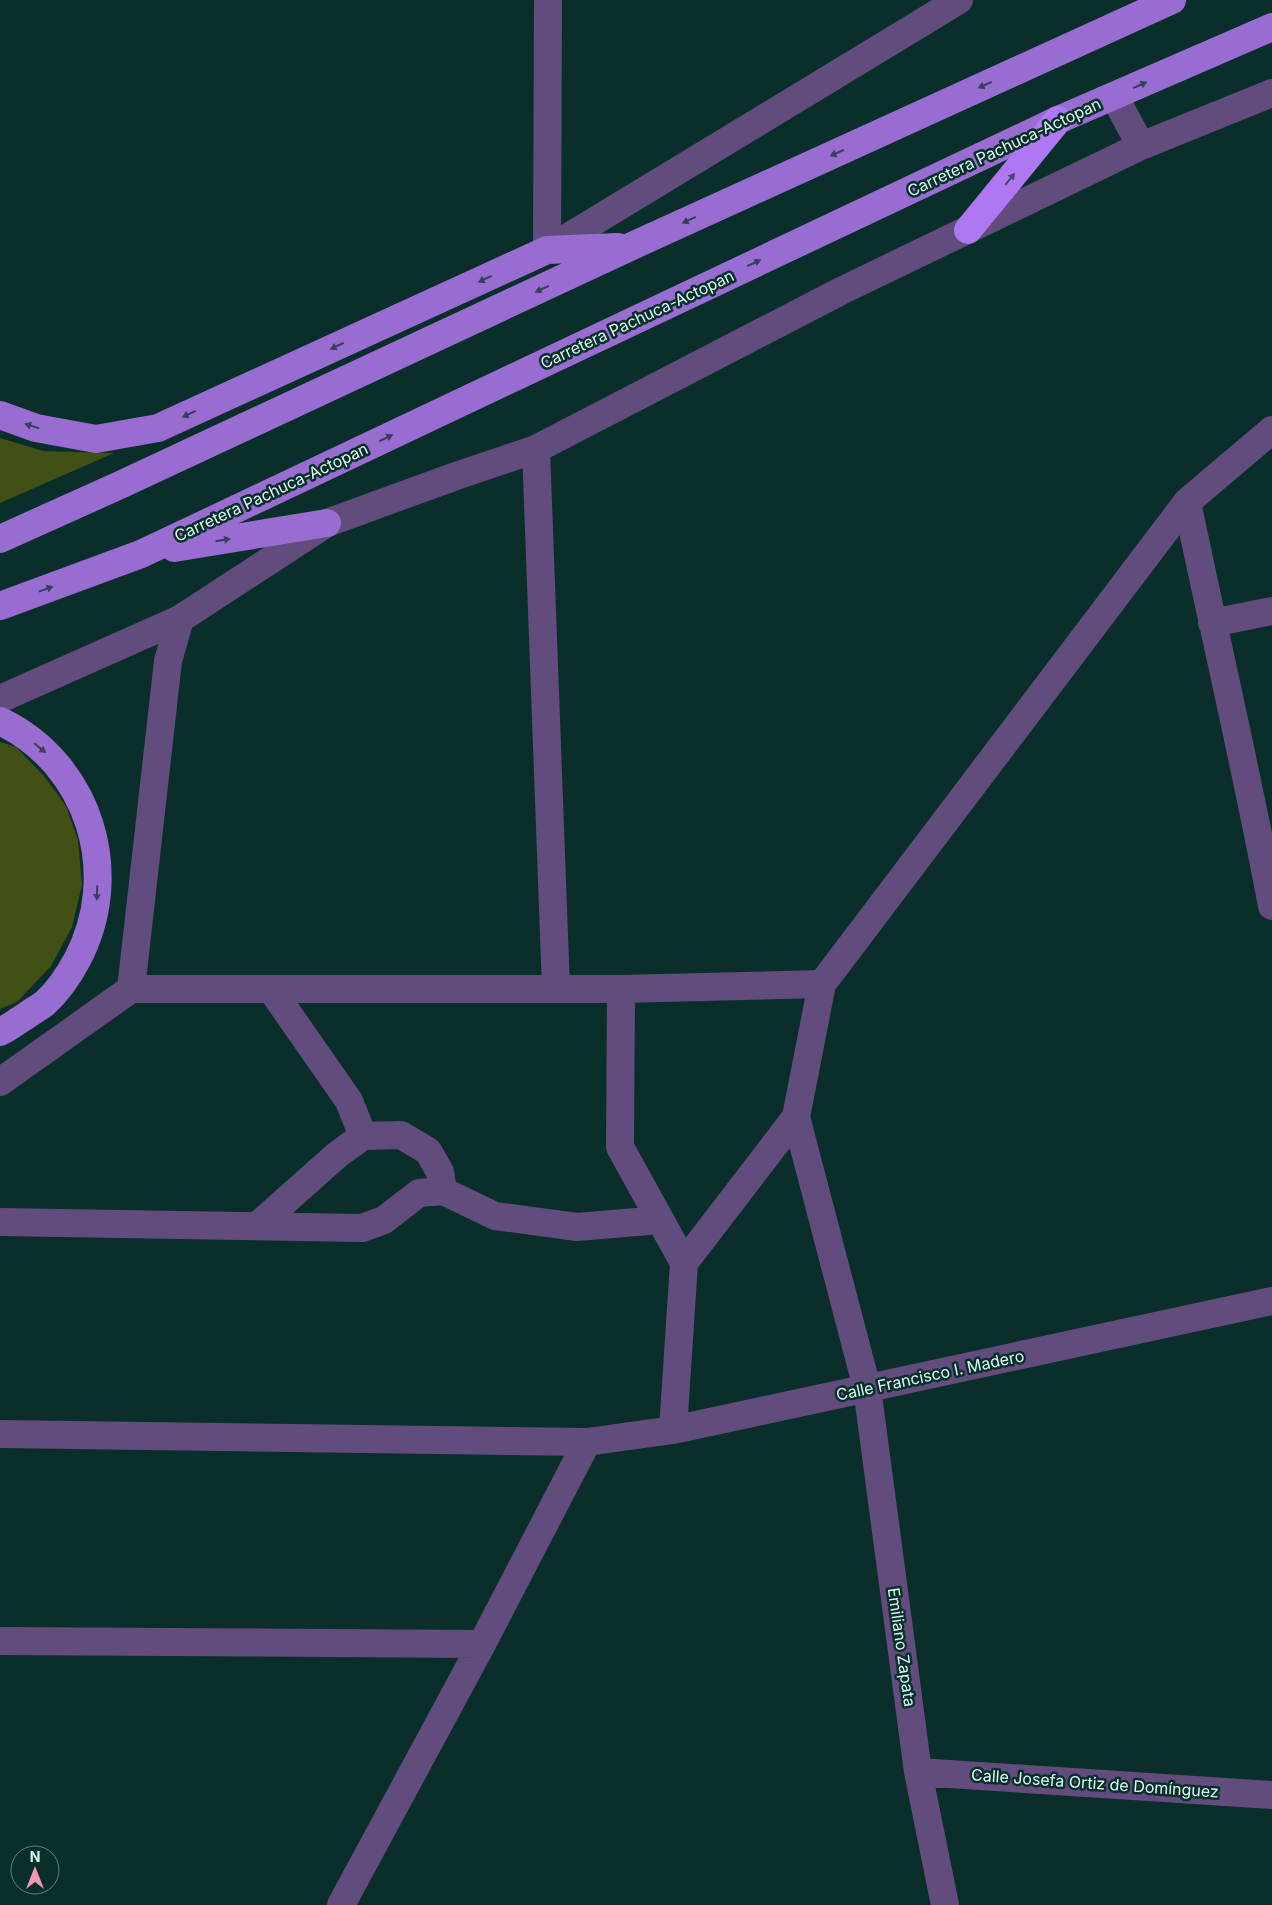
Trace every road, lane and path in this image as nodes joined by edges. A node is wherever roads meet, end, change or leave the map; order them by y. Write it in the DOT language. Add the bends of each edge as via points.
graph roads {
  1 [pos="548,0"];
  2 [pos="959,0"];
  3 [pos="1147,0"];
  4 [pos="1172,0"];
  5 [pos="1272,27"];
  6 [pos="1018,70"];
  7 [pos="1272,93"];
  8 [pos="1114,96"];
  9 [pos="1058,120"];
  10 [pos="1142,146"];
  11 [pos="968,230"];
  12 [pos="632,246"];
  13 [pos="547,250"];
  14 [pos="0,415"];
  15 [pos="1272,430"];
  16 [pos="536,449"];
  17 [pos="120,485"];
  18 [pos="1187,502"];
  19 [pos="327,523"];
  20 [pos="0,529"];
  21 [pos="0,539"];
  22 [pos="141,554"];
  23 [pos="0,606"];
  24 [pos="1272,611"];
  25 [pos="180,619"];
  26 [pos="1212,623"];
  27 [pos="0,699"];
  28 [pos="0,721"];
  29 [pos="1265,834"];
  30 [pos="1272,906"];
  31 [pos="822,984"];
  32 [pos="130,989"];
  33 [pos="271,989"];
  34 [pos="556,989"];
  35 [pos="621,989"];
  36 [pos="0,1032"];
  37 [pos="0,1082"];
  38 [pos="796,1117"];
  39 [pos="363,1136"];
  40 [pos="443,1190"];
  41 [pos="660,1220"];
  42 [pos="0,1222"];
  43 [pos="257,1226"];
  44 [pos="684,1264"];
  45 [pos="1272,1301"];
  46 [pos="867,1388"];
  47 [pos="673,1430"];
  48 [pos="0,1434"];
  49 [pos="586,1442"];
  50 [pos="0,1641"];
  51 [pos="482,1644"];
  52 [pos="918,1772"];
  53 [pos="1272,1795"];
  54 [pos="340,1905"];
  55 [pos="945,1905"];
  1 -- 13 [label="street"];
  2 -- 13 [label="street"];
  3 -- 6 [label="street"];
  4 -- 6 [label="main road"];
  8 -- 5 [label="main road, Carretera Pachuca-Actopan, one-way"];
  6 -- 12 [label="main road, one-way"];
  7 -- 10 [label="street"];
  8 -- 9 [label="main road, Carretera Pachuca-Actopan"];
  8 -- 10 [label="street"];
  11 -- 9 [label="highway, one-way"];
  22 -- 9 [label="main road, Carretera Pachuca-Actopan, one-way"];
  10 -- 11 [label="street"];
  11 -- 16 [label="street" via="840,292"];
  12 -- 13 [label="main road"];
  12 -- 17 [label="main road, one-way"];
  13 -- 14 [label="main road, one-way" via="158,428 96,439 36,428"];
  15 -- 18 [label="street"];
  16 -- 19 [label="street"];
  16 -- 34 [label="street"];
  17 -- 20 [label="main road"];
  17 -- 21 [label="main road"];
  18 -- 26 [label="street"];
  18 -- 31 [label="street"];
  22 -- 19 [label="main road, one-way"];
  19 -- 25 [label="street"];
  23 -- 22 [label="main road, Carretera Pachuca-Actopan, one-way"];
  24 -- 26 [label="street"];
  25 -- 27 [label="street"];
  25 -- 32 [label="street" via="168,661"];
  26 -- 29 [label="street"];
  28 -- 36 [label="main road, one-way" via="16,729 52,758 76,791 92,827 98,864 97,902 87,942 70,973 45,1003"];
  29 -- 30 [label="street"];
  31 -- 35 [label="street"];
  31 -- 38 [label="street"];
  32 -- 33 [label="street"];
  32 -- 37 [label="street"];
  33 -- 34 [label="street"];
  33 -- 39 [label="street" via="349,1102"];
  34 -- 35 [label="street"];
  35 -- 41 [label="street" via="620,1147"];
  38 -- 44 [label="street"];
  38 -- 46 [label="street, Emiliano Zapata"];
  39 -- 40 [label="street" via="401,1135 428,1151 440,1172"];
  39 -- 43 [label="street"];
  40 -- 41 [label="street" via="495,1216 577,1227"];
  40 -- 43 [label="street" via="419,1193 384,1220 362,1228"];
  41 -- 44 [label="street"];
  42 -- 43 [label="street"];
  44 -- 47 [label="street"];
  45 -- 46 [label="street, Calle Francisco I. Madero"];
  46 -- 47 [label="street, Calle Francisco I. Madero"];
  46 -- 52 [label="street, Emiliano Zapata"];
  47 -- 49 [label="street, Calle Francisco I. Madero"];
  48 -- 49 [label="street, Calle Francisco I. Madero"];
  49 -- 51 [label="street"];
  50 -- 51 [label="street"];
  51 -- 54 [label="street"];
  52 -- 53 [label="street, Calle Josefa Ortiz de Domínguez"];
  52 -- 55 [label="street, Emiliano Zapata"];
}
